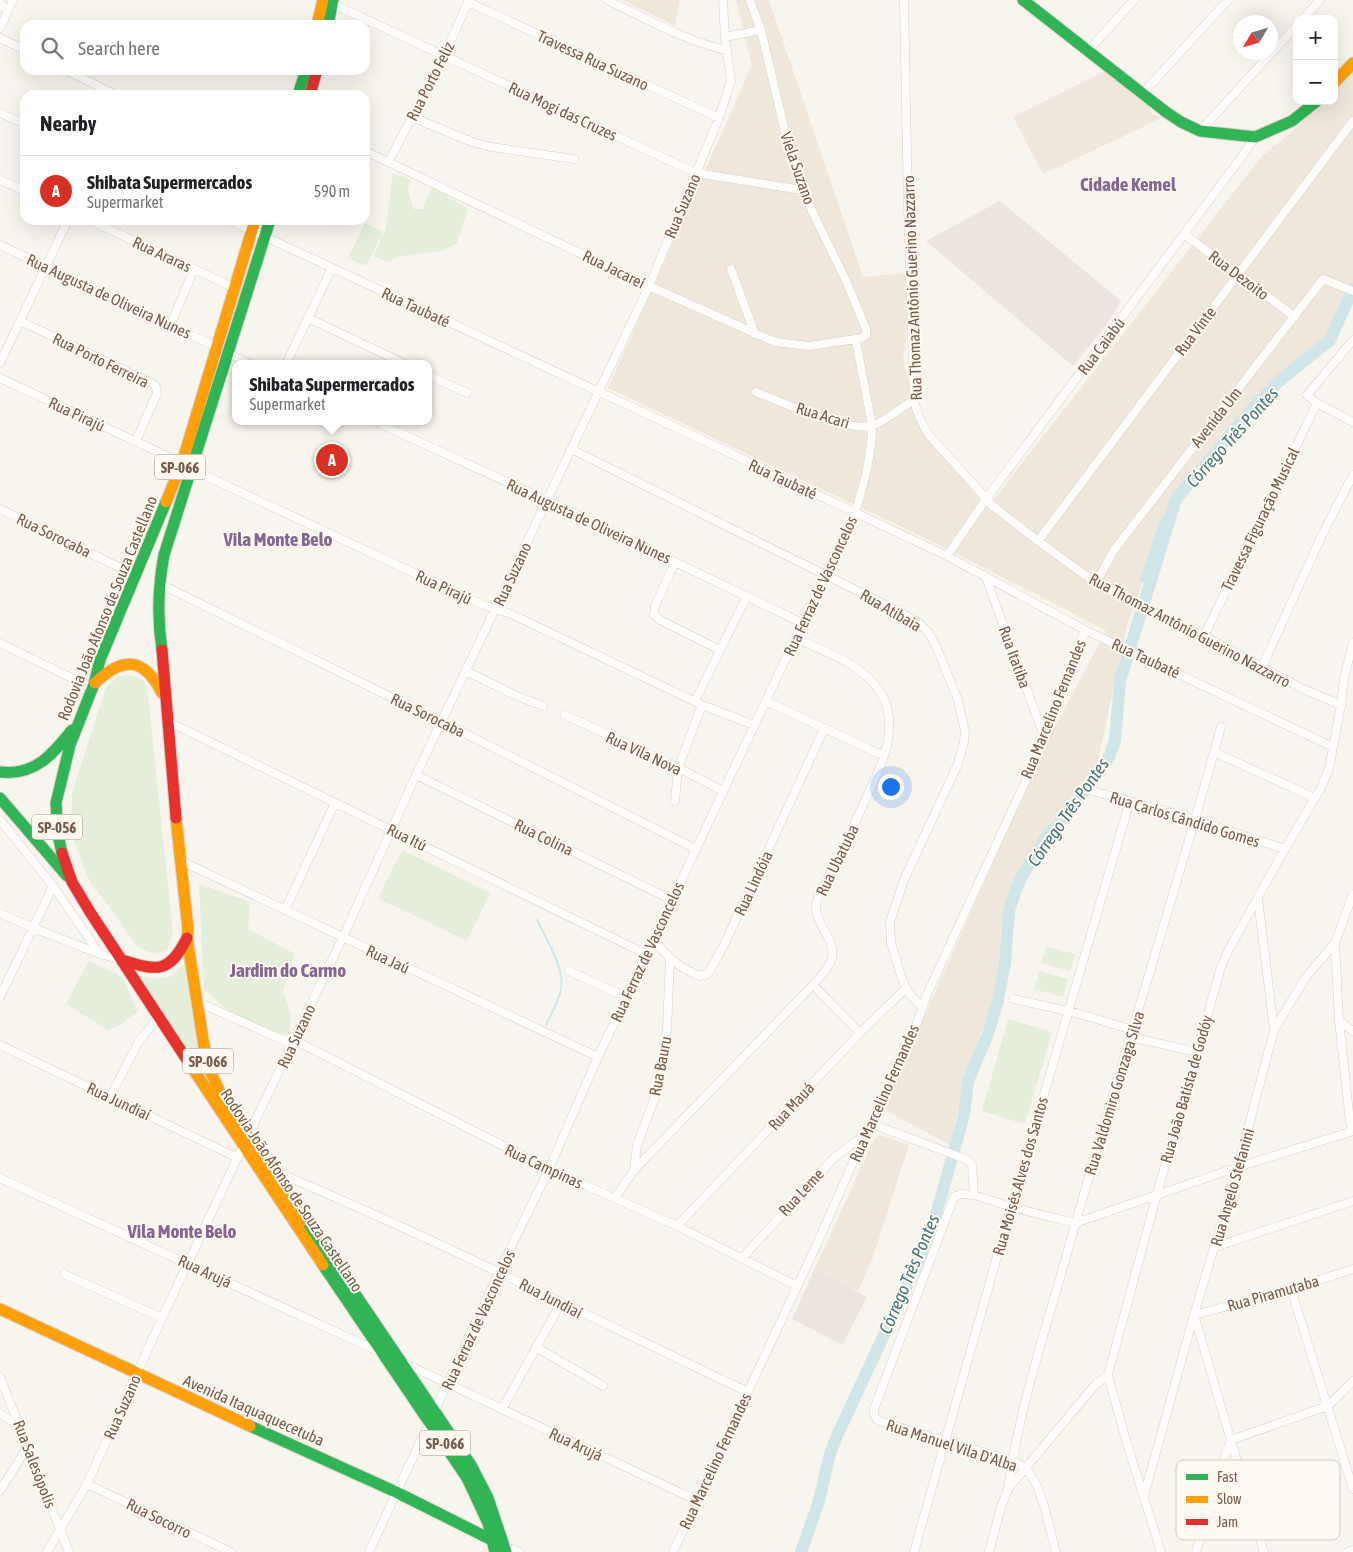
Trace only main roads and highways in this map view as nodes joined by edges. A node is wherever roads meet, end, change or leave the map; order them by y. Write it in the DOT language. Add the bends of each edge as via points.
graph roads {
  1 [pos="1023,0"];
  2 [pos="330,1"];
  3 [pos="320,20"];
  4 [pos="328,20"];
  5 [pos="1353,63"];
  6 [pos="304,75"];
  7 [pos="316,75"];
  8 [pos="1338,79"];
  9 [pos="300,90"];
  10 [pos="311,90"];
  11 [pos="1311,105"];
  12 [pos="268,225"];
  13 [pos="254,226"];
  14 [pos="222,350"];
  15 [pos="186,466"];
  16 [pos="93,686"];
  17 [pos="165,700"];
  18 [pos="78,722"];
  19 [pos="0,772"];
  20 [pos="0,798"];
  21 [pos="72,882"];
  22 [pos="187,938"];
  23 [pos="122,960"];
  24 [pos="246,1141"];
  25 [pos="0,1310"];
  26 [pos="433,1416"];
  27 [pos="500,1548"];
  1 -- 11 [label="main road" via="1180,122 1200,131 1255,137 1292,121"];
  2 -- 3 [label="main road"];
  2 -- 4 [label="main road"];
  5 -- 8 [label="main road"];
  6 -- 9 [label="main road"];
  7 -- 10 [label="main road"];
  12 -- 14 [label="main road, Rodovia João Afonso de Souza Castellano / SP-066"];
  13 -- 14 [label="main road, Rodovia João Afonso de Souza Castellano / SP-066" via="235,288"];
  14 -- 15 [label="main road, Rodovia João Afonso de Souza Castellano / SP-066"];
  15 -- 16 [label="main road, Rodovia João Afonso de Souza Castellano / SP-066" via="135,575 100,660"];
  15 -- 17 [label="main road, Rodovia João Afonso de Souza Castellano / SP-066" via="158,583 158,627"];
  16 -- 17 [label="main road" via="108,670 124,663 134,664 150,673"];
  16 -- 18 [label="main road, Rodovia João Afonso de Souza Castellano / SP-056"];
  17 -- 22 [label="main road, Rodovia João Afonso de Souza Castellano"];
  18 -- 19 [label="main road, SP-056" via="49,758 34,768 16,773"];
  18 -- 21 [label="main road, Rodovia João Afonso de Souza Castellano / SP-056" via="56,803 58,835"];
  20 -- 21 [label="main road, SP-056"];
  21 -- 23 [label="main road, Rodovia João Afonso de Souza Castellano / SP-056"];
  22 -- 23 [label="main road" via="176,957 158,969"];
  22 -- 24 [label="main road, Rodovia João Afonso de Souza Castellano / SP-066" via="211,1073"];
  23 -- 24 [label="main road, Rodovia João Afonso de Souza Castellano / SP-066" via="158,1017"];
  24 -- 26 [label="main road, Rodovia João Afonso de Souza Castellano / SP-066" via="270,1170 402,1363"];
  24 -- 26 [label="main road, Rodovia João Afonso de Souza Castellano / SP-066" via="382,1353"];
  25 -- 27 [label="main road, Avenida Itaquaquecetuba" via="396,1492"];
  26 -- 27 [label="main road, Rodovia João Afonso de Souza Castellano / SP-066" via="481,1484 495,1515"];
}
